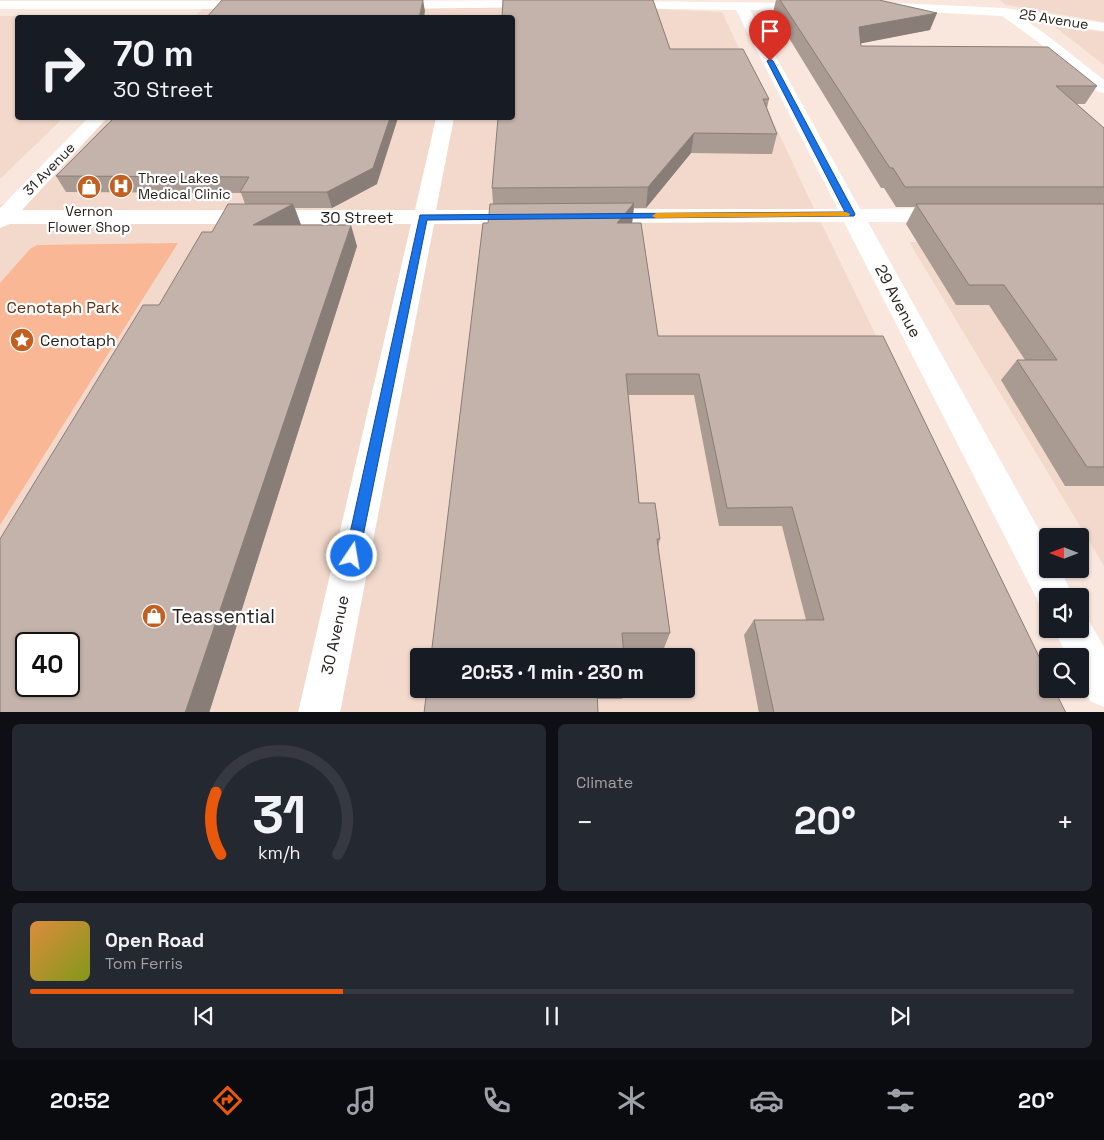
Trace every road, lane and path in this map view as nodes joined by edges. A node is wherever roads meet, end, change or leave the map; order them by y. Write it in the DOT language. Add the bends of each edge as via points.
graph roads {
  1 [pos="501,0"];
  2 [pos="989,0"];
  3 [pos="537,4"];
  4 [pos="0,5"];
  5 [pos="206,5"];
  6 [pos="265,5"];
  7 [pos="373,5"];
  8 [pos="557,5"];
  9 [pos="606,5"];
  10 [pos="471,6"];
  11 [pos="741,6"];
  12 [pos="824,6"];
  13 [pos="862,6"];
  14 [pos="1004,12"];
  15 [pos="197,15"];
  16 [pos="1104,27"];
  17 [pos="1104,88"];
  18 [pos="96,120"];
  19 [pos="445,120"];
  20 [pos="851,214"];
  21 [pos="965,215"];
  22 [pos="550,216"];
  23 [pos="580,216"];
  24 [pos="423,217"];
  25 [pos="1,218"];
  26 [pos="1051,588"];
  27 [pos="1078,638"];
  28 [pos="1104,687"];
  29 [pos="319,712"];
  1 -- 3 [label="street"];
  2 -- 14 [label="street"];
  3 -- 8 [label="street"];
  3 -- 10 [label="street"];
  4 -- 5 [label="street"];
  5 -- 6 [label="street"];
  5 -- 15 [label="street"];
  7 -- 10 [label="street"];
  9 -- 11 [label="street"];
  11 -- 12 [label="street"];
  11 -- 20 [label="street, 29 Avenue"];
  13 -- 14 [label="street, 25 Avenue"];
  14 -- 16 [label="street, 25 Avenue"];
  14 -- 17 [label="street" via="1043,38"];
  18 -- 25 [label="street, 31 Avenue"];
  19 -- 24 [label="street, 30 Avenue"];
  20 -- 21 [label="street"];
  20 -- 23 [label="street"];
  20 -- 26 [label="street, 29 Avenue"];
  22 -- 24 [label="street, 30 Street"];
  24 -- 25 [label="street, 30 Street"];
  24 -- 29 [label="street, 30 Avenue"];
  27 -- 28 [label="street"];
}
